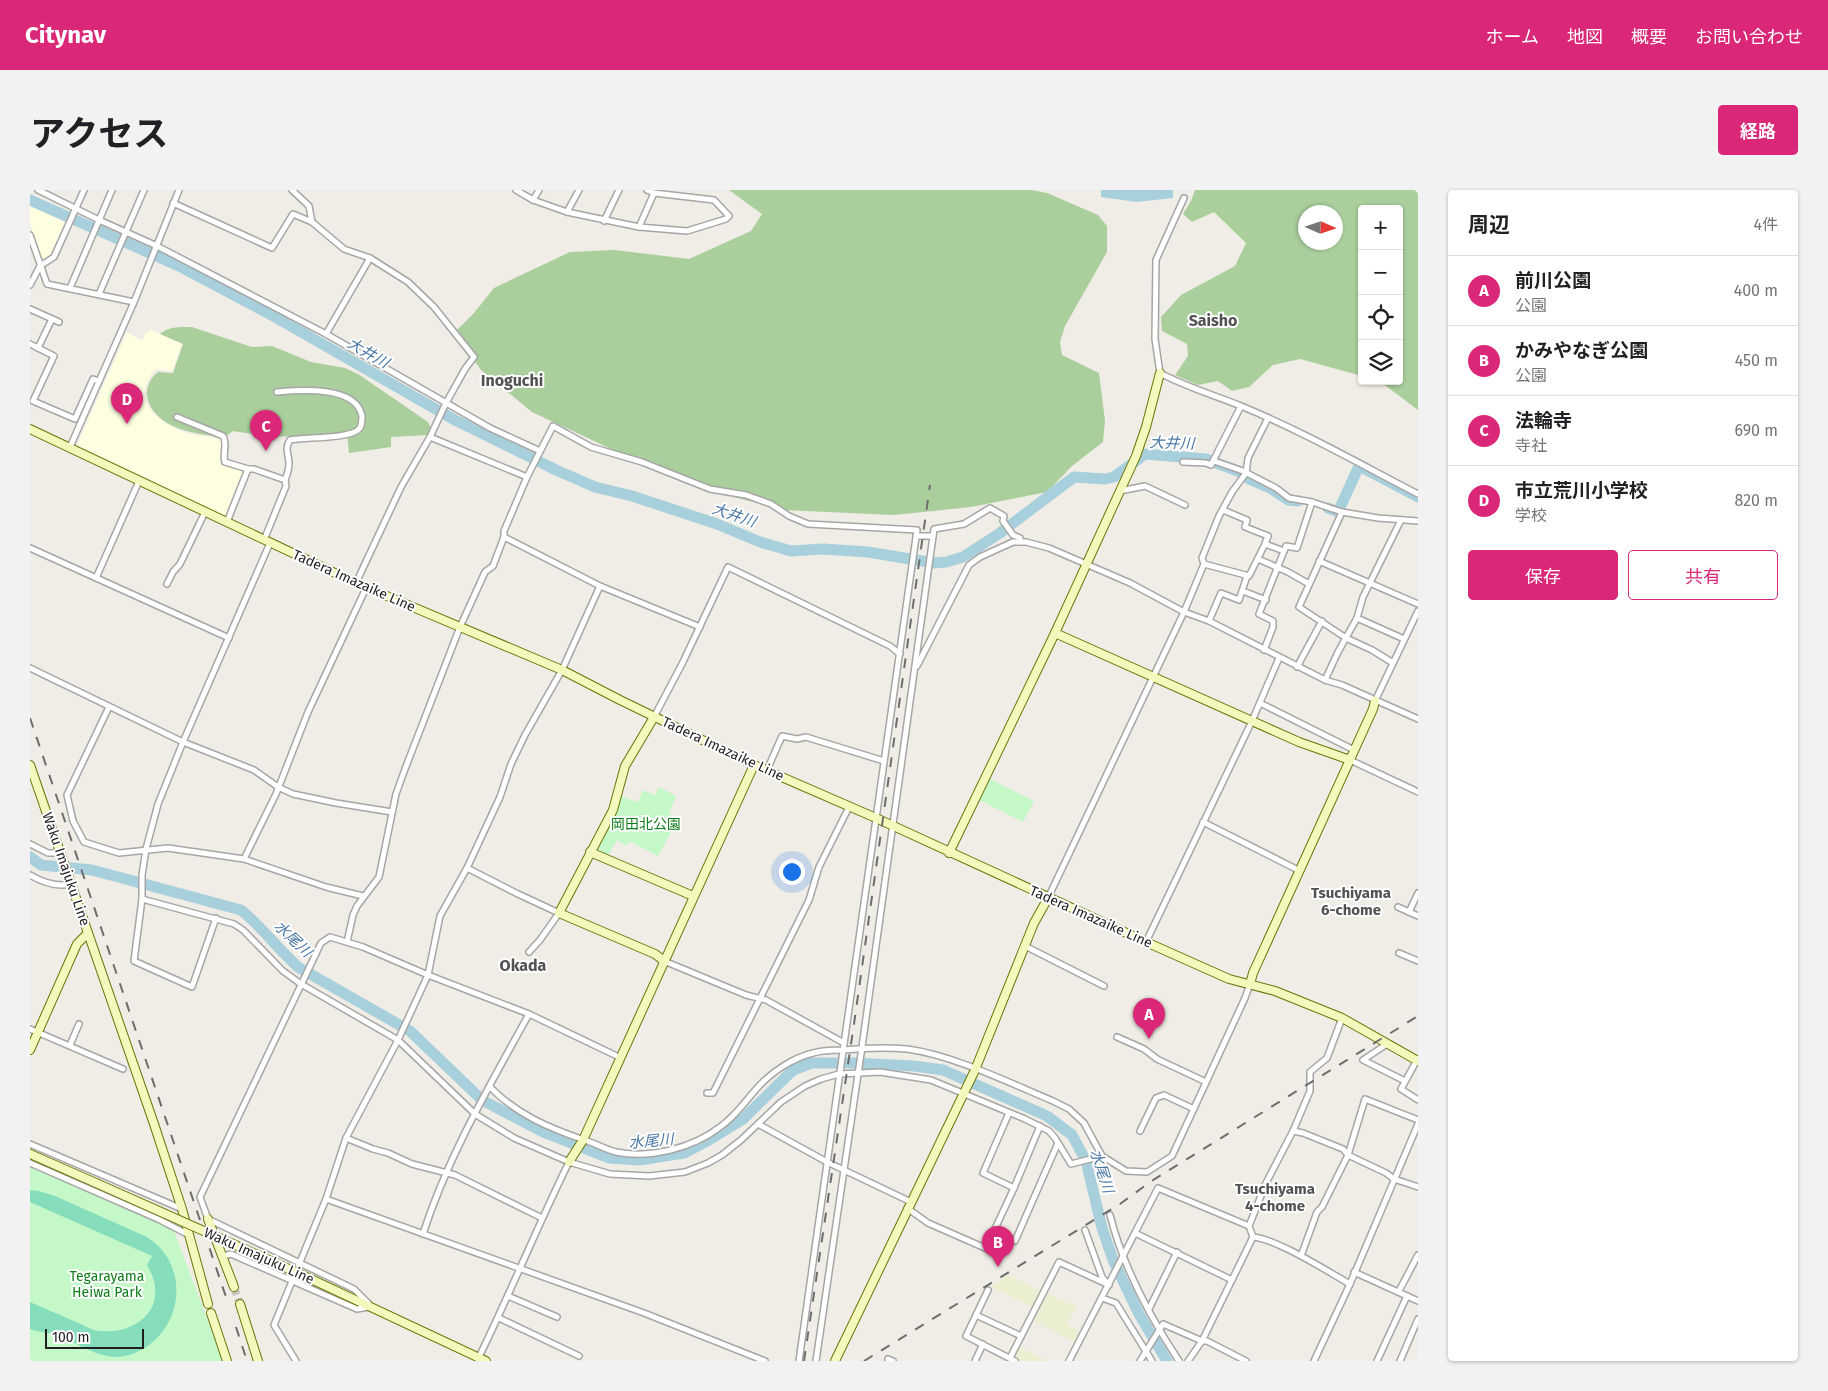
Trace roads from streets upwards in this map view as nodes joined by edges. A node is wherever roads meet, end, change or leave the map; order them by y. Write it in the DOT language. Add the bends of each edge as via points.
graph roads {
  1 [pos="38,190"];
  2 [pos="84,190"];
  3 [pos="112,190"];
  4 [pos="144,190"];
  5 [pos="179,190"];
  6 [pos="292,190"];
  7 [pos="516,190"];
  8 [pos="538,190"];
  9 [pos="579,190"];
  10 [pos="619,190"];
  11 [pos="647,190"];
  12 [pos="50,192"];
  13 [pos="654,194"];
  14 [pos="1184,198"];
  15 [pos="533,200"];
  16 [pos="173,203"];
  17 [pos="76,209"];
  18 [pos="567,212"];
  19 [pos="99,220"];
  20 [pos="604,221"];
  21 [pos="312,222"];
  22 [pos="639,227"];
  23 [pos="126,232"];
  24 [pos="30,235"];
  25 [pos="157,246"];
  26 [pos="370,258"];
  27 [pos="40,266"];
  28 [pos="30,285"];
  29 [pos="70,288"];
  30 [pos="99,294"];
  31 [pos="134,302"];
  32 [pos="30,310"];
  33 [pos="52,319"];
  34 [pos="60,322"];
  35 [pos="326,334"];
  36 [pos="30,344"];
  37 [pos="38,348"];
  38 [pos="1160,373"];
  39 [pos="99,381"];
  40 [pos="277,392"];
  41 [pos="446,403"];
  42 [pos="1241,406"];
  43 [pos="176,417"];
  44 [pos="1268,418"];
  45 [pos="30,429"];
  46 [pos="430,437"];
  47 [pos="70,447"];
  48 [pos="540,451"];
  49 [pos="1214,461"];
  50 [pos="1183,462"];
  51 [pos="248,469"];
  52 [pos="1246,473"];
  53 [pos="527,477"];
  54 [pos="139,480"];
  55 [pos="285,480"];
  56 [pos="1120,491"];
  57 [pos="1418,494"];
  58 [pos="1312,502"];
  59 [pos="1185,505"];
  60 [pos="1223,510"];
  61 [pos="205,512"];
  62 [pos="1342,512"];
  63 [pos="1401,520"];
  64 [pos="1418,521"];
  65 [pos="227,522"];
  66 [pos="916,536"];
  67 [pos="933,536"];
  68 [pos="504,537"];
  69 [pos="267,542"];
  70 [pos="1020,542"];
  71 [pos="1265,544"];
  72 [pos="30,548"];
  73 [pos="1284,551"];
  74 [pos="1258,559"];
  75 [pos="1319,561"];
  76 [pos="1086,563"];
  77 [pos="1204,564"];
  78 [pos="1278,567"];
  79 [pos="1247,576"];
  80 [pos="96,578"];
  81 [pos="356,583"];
  82 [pos="167,584"];
  83 [pos="1309,584"];
  84 [pos="1371,584"];
  85 [pos="600,586"];
  86 [pos="366,588"];
  87 [pos="1243,591"];
  88 [pos="1266,600"];
  89 [pos="1418,604"];
  90 [pos="1418,611"];
  91 [pos="1184,612"];
  92 [pos="1357,618"];
  93 [pos="1209,621"];
  94 [pos="1322,621"];
  95 [pos="460,627"];
  96 [pos="700,627"];
  97 [pos="1055,633"];
  98 [pos="229,638"];
  99 [pos="1346,638"];
  100 [pos="1404,639"];
  101 [pos="1264,650"];
  102 [pos="900,654"];
  103 [pos="1279,658"];
  104 [pos="1392,663"];
  105 [pos="1297,667"];
  106 [pos="30,668"];
  107 [pos="562,670"];
  108 [pos="915,671"];
  109 [pos="1154,676"];
  110 [pos="1325,680"];
  111 [pos="1375,700"];
  112 [pos="1260,703"];
  113 [pos="109,707"];
  114 [pos="654,717"];
  115 [pos="1418,720"];
  116 [pos="1252,721"];
  117 [pos="183,742"];
  118 [pos="1354,750"];
  119 [pos="1350,760"];
  120 [pos="884,761"];
  121 [pos="30,765"];
  122 [pos="754,765"];
  123 [pos="767,770"];
  124 [pos="32,779"];
  125 [pos="278,787"];
  126 [pos="1418,792"];
  127 [pos="849,807"];
  128 [pos="392,812"];
  129 [pos="876,818"];
  130 [pos="1203,822"];
  131 [pos="892,827"];
  132 [pos="30,844"];
  133 [pos="146,849"];
  134 [pos="590,852"];
  135 [pos="60,853"];
  136 [pos="949,853"];
  137 [pos="244,859"];
  138 [pos="467,868"];
  139 [pos="1300,870"];
  140 [pos="30,875"];
  141 [pos="70,884"];
  142 [pos="1418,893"];
  143 [pos="363,896"];
  144 [pos="693,896"];
  145 [pos="1048,898"];
  146 [pos="142,900"];
  147 [pos="1398,907"];
  148 [pos="559,912"];
  149 [pos="1409,912"];
  150 [pos="1418,916"];
  151 [pos="216,918"];
  152 [pos="88,933"];
  153 [pos="347,942"];
  154 [pos="1146,942"];
  155 [pos="1025,946"];
  156 [pos="528,952"];
  157 [pos="1399,953"];
  158 [pos="664,961"];
  159 [pos="1418,962"];
  160 [pos="428,975"];
  161 [pos="301,984"];
  162 [pos="1250,984"];
  163 [pos="1104,986"];
  164 [pos="759,998"];
  165 [pos="530,1014"];
  166 [pos="1342,1018"];
  167 [pos="79,1024"];
  168 [pos="30,1029"];
  169 [pos="38,1032"];
  170 [pos="1117,1037"];
  171 [pos="398,1040"];
  172 [pos="1387,1044"];
  173 [pos="70,1045"];
  174 [pos="844,1046"];
  175 [pos="862,1048"];
  176 [pos="30,1050"];
  177 [pos="621,1058"];
  178 [pos="1418,1061"];
  179 [pos="123,1069"];
  180 [pos="975,1070"];
  181 [pos="840,1074"];
  182 [pos="858,1074"];
  183 [pos="1405,1081"];
  184 [pos="1206,1082"];
  185 [pos="490,1086"];
  186 [pos="707,1093"];
  187 [pos="963,1094"];
  188 [pos="1418,1100"];
  189 [pos="1194,1109"];
  190 [pos="1009,1113"];
  191 [pos="475,1114"];
  192 [pos="1418,1120"];
  193 [pos="758,1124"];
  194 [pos="1418,1124"];
  195 [pos="1040,1126"];
  196 [pos="1140,1131"];
  197 [pos="1293,1131"];
  198 [pos="346,1138"];
  199 [pos="584,1140"];
  200 [pos="1058,1142"];
  201 [pos="30,1144"];
  202 [pos="30,1154"];
  203 [pos="1348,1155"];
  204 [pos="1102,1156"];
  205 [pos="569,1162"];
  206 [pos="827,1162"];
  207 [pos="30,1163"];
  208 [pos="844,1169"];
  209 [pos="447,1172"];
  210 [pos="1394,1179"];
  211 [pos="1014,1188"];
  212 [pos="1418,1188"];
  213 [pos="326,1199"];
  214 [pos="909,1205"];
  215 [pos="182,1209"];
  216 [pos="1110,1215"];
  217 [pos="542,1218"];
  218 [pos="208,1219"];
  219 [pos="1249,1226"];
  220 [pos="1085,1230"];
  221 [pos="1135,1233"];
  222 [pos="423,1234"];
  223 [pos="189,1235"];
  224 [pos="1253,1237"];
  225 [pos="1015,1241"];
  226 [pos="986,1248"];
  227 [pos="1177,1252"];
  228 [pos="1418,1254"];
  229 [pos="223,1256"];
  230 [pos="1001,1256"];
  231 [pos="1301,1256"];
  232 [pos="1123,1257"];
  233 [pos="300,1263"];
  234 [pos="520,1269"];
  235 [pos="1354,1272"];
  236 [pos="292,1280"];
  237 [pos="1232,1280"];
  238 [pos="1350,1284"];
  239 [pos="1109,1285"];
  240 [pos="234,1287"];
  241 [pos="988,1290"];
  242 [pos="1399,1291"];
  243 [pos="508,1296"];
  244 [pos="1407,1296"];
  245 [pos="1102,1298"];
  246 [pos="1418,1301"];
  247 [pos="208,1304"];
  248 [pos="240,1304"];
  249 [pos="372,1307"];
  250 [pos="1149,1309"];
  251 [pos="211,1313"];
  252 [pos="976,1315"];
  253 [pos="557,1317"];
  254 [pos="499,1318"];
  255 [pos="1418,1319"];
  256 [pos="1159,1329"];
  257 [pos="1022,1336"];
  258 [pos="1202,1341"];
  259 [pos="983,1344"];
  260 [pos="1145,1352"];
  261 [pos="579,1356"];
  262 [pos="481,1360"];
  263 [pos="1013,1360"];
  264 [pos="227,1361"];
  265 [pos="258,1361"];
  266 [pos="296,1361"];
  267 [pos="765,1361"];
  268 [pos="799,1361"];
  269 [pos="816,1361"];
  270 [pos="835,1361"];
  271 [pos="975,1361"];
  272 [pos="1069,1361"];
  273 [pos="1140,1361"];
  274 [pos="1152,1361"];
  275 [pos="1179,1361"];
  276 [pos="1188,1361"];
  277 [pos="1246,1361"];
  278 [pos="1314,1361"];
  279 [pos="1377,1361"];
  280 [pos="1400,1361"];
  1 -- 12 [label="street"];
  2 -- 17 [label="street"];
  3 -- 19 [label="street"];
  4 -- 23 [label="street"];
  5 -- 16 [label="street"];
  6 -- 21 [label="street" via="309,206"];
  7 -- 15 [label="street"];
  8 -- 15 [label="street"];
  9 -- 18 [label="street"];
  10 -- 20 [label="street"];
  11 -- 13 [label="street"];
  12 -- 17 [label="street"];
  13 -- 22 [label="street"];
  13 -- 22 [label="street" via="714,200 729,216 726,220 687,231"];
  14 -- 38 [label="street" via="1156,260 1155,339"];
  15 -- 18 [label="street"];
  16 -- 21 [label="street" via="272,248 293,214"];
  16 -- 25 [label="street"];
  17 -- 19 [label="street"];
  17 -- 27 [label="street" via="54,258"];
  18 -- 20 [label="street"];
  19 -- 23 [label="street"];
  19 -- 29 [label="street"];
  20 -- 22 [label="street"];
  21 -- 26 [label="street" via="344,249"];
  23 -- 25 [label="street"];
  23 -- 30 [label="street"];
  24 -- 27 [label="street"];
  25 -- 31 [label="street"];
  25 -- 35 [label="street"];
  26 -- 35 [label="street"];
  26 -- 41 [label="street" via="408,282 434,307 474,357"];
  27 -- 28 [label="street"];
  27 -- 29 [label="street" via="47,284"];
  29 -- 30 [label="street"];
  30 -- 31 [label="street"];
  31 -- 39 [label="street"];
  32 -- 33 [label="street"];
  33 -- 34 [label="street"];
  33 -- 37 [label="street"];
  35 -- 41 [label="street"];
  36 -- 37 [label="street"];
  37 -- 39 [label="street" via="54,356 33,401 75,419 93,379"];
  38 -- 42 [label="street"];
  38 -- 56 [label="street" via="1146,427"];
  39 -- 47 [label="street"];
  40 -- 55 [label="street" via="338,393 355,404 362,418 362,425 356,432 290,440 286,445 289,462"];
  41 -- 46 [label="street"];
  41 -- 48 [label="street"];
  42 -- 44 [label="street"];
  42 -- 49 [label="street"];
  43 -- 51 [label="street" via="223,436 225,462"];
  44 -- 52 [label="street" via="1248,458"];
  44 -- 57 [label="street"];
  45 -- 47 [label="street, Tadera Imazaike Line"];
  46 -- 53 [label="street"];
  46 -- 81 [label="street" via="401,487"];
  47 -- 54 [label="street, Tadera Imazaike Line"];
  48 -- 53 [label="street"];
  48 -- 66 [label="street" via="553,426 591,447 642,462 710,489 746,495 808,524 916,530"];
  49 -- 50 [label="street" via="1211,465"];
  49 -- 52 [label="street"];
  51 -- 55 [label="street"];
  51 -- 65 [label="street"];
  52 -- 58 [label="street" via="1289,498"];
  52 -- 60 [label="street"];
  53 -- 68 [label="street"];
  54 -- 61 [label="street, Tadera Imazaike Line"];
  54 -- 80 [label="street"];
  55 -- 69 [label="street" via="286,486"];
  56 -- 59 [label="street" via="1145,486"];
  56 -- 76 [label="street"];
  58 -- 62 [label="street"];
  58 -- 73 [label="street" via="1297,548 1286,546"];
  60 -- 71 [label="street" via="1247,520 1245,527 1268,536"];
  60 -- 77 [label="street" via="1202,558"];
  61 -- 65 [label="street, Tadera Imazaike Line"];
  61 -- 82 [label="street"];
  62 -- 63 [label="street"];
  62 -- 75 [label="street"];
  63 -- 64 [label="street"];
  63 -- 84 [label="street"];
  65 -- 69 [label="street, Tadera Imazaike Line"];
  66 -- 67 [label="street"];
  66 -- 102 [label="street"];
  67 -- 70 [label="street" via="934,528 964,524 990,508 1004,516 1003,521 1013,535 1020,538"];
  67 -- 108 [label="street"];
  68 -- 85 [label="street"];
  68 -- 95 [label="street"];
  69 -- 81 [label="street, Tadera Imazaike Line"];
  69 -- 98 [label="street"];
  70 -- 76 [label="street" via="1049,548"];
  70 -- 108 [label="street" via="980,556 970,565"];
  71 -- 73 [label="street"];
  71 -- 74 [label="street"];
  72 -- 80 [label="street"];
  73 -- 78 [label="street"];
  74 -- 78 [label="street"];
  74 -- 79 [label="street"];
  75 -- 83 [label="street"];
  75 -- 84 [label="street"];
  76 -- 91 [label="street"];
  76 -- 97 [label="street"];
  77 -- 79 [label="street"];
  77 -- 91 [label="street"];
  78 -- 83 [label="street"];
  78 -- 88 [label="street"];
  79 -- 87 [label="street"];
  80 -- 98 [label="street"];
  81 -- 86 [label="street, Tadera Imazaike Line"];
  83 -- 94 [label="street" via="1299,607"];
  84 -- 89 [label="street"];
  84 -- 92 [label="street"];
  85 -- 96 [label="street"];
  85 -- 107 [label="street"];
  86 -- 95 [label="street, Tadera Imazaike Line"];
  86 -- 125 [label="street" via="308,712"];
  87 -- 88 [label="street"];
  87 -- 93 [label="street" via="1239,600 1221,593"];
  88 -- 101 [label="street" via="1259,614 1273,621 1274,628"];
  90 -- 100 [label="street"];
  91 -- 93 [label="street"];
  91 -- 109 [label="street"];
  92 -- 99 [label="street"];
  92 -- 100 [label="street"];
  93 -- 101 [label="street"];
  94 -- 99 [label="street"];
  94 -- 105 [label="street"];
  95 -- 107 [label="street, Tadera Imazaike Line"];
  95 -- 128 [label="street"];
  96 -- 102 [label="street" via="728,567 890,646"];
  96 -- 114 [label="street"];
  97 -- 109 [label="street"];
  97 -- 136 [label="street"];
  98 -- 117 [label="street"];
  99 -- 104 [label="street"];
  99 -- 110 [label="street"];
  100 -- 104 [label="street"];
  101 -- 103 [label="street"];
  102 -- 120 [label="street"];
  103 -- 105 [label="street"];
  103 -- 112 [label="street"];
  104 -- 111 [label="street"];
  105 -- 110 [label="street"];
  106 -- 113 [label="street"];
  107 -- 114 [label="street, Tadera Imazaike Line"];
  107 -- 138 [label="street" via="511,764 500,797"];
  108 -- 131 [label="street"];
  109 -- 116 [label="street"];
  109 -- 145 [label="street"];
  110 -- 111 [label="street"];
  111 -- 115 [label="street"];
  111 -- 118 [label="street"];
  112 -- 116 [label="street"];
  112 -- 118 [label="street"];
  113 -- 117 [label="street"];
  113 -- 133 [label="street" via="67,795 73,821 84,842 120,853"];
  114 -- 122 [label="street, Tadera Imazaike Line"];
  114 -- 134 [label="street" via="625,766 613,810"];
  116 -- 119 [label="street"];
  116 -- 130 [label="street"];
  117 -- 125 [label="street" via="254,770"];
  117 -- 133 [label="street" via="158,804"];
  118 -- 119 [label="street"];
  119 -- 126 [label="street"];
  119 -- 139 [label="street"];
  120 -- 123 [label="street" via="806,737 782,736"];
  120 -- 129 [label="street"];
  121 -- 124 [label="street, Waku Imajuku Line"];
  122 -- 123 [label="street, Tadera Imazaike Line"];
  122 -- 144 [label="street"];
  123 -- 127 [label="street, Tadera Imazaike Line"];
  124 -- 135 [label="street, Waku Imajuku Line"];
  125 -- 128 [label="street" via="302,796"];
  125 -- 137 [label="street"];
  127 -- 129 [label="street, Tadera Imazaike Line"];
  127 -- 164 [label="street" via="820,867 809,900"];
  128 -- 143 [label="street" via="378,877"];
  129 -- 131 [label="street, Tadera Imazaike Line"];
  129 -- 174 [label="street"];
  130 -- 139 [label="street"];
  130 -- 154 [label="street"];
  131 -- 136 [label="street, Tadera Imazaike Line"];
  131 -- 175 [label="street"];
  132 -- 135 [label="street" via="48,853"];
  133 -- 137 [label="street" via="168,848"];
  133 -- 146 [label="street"];
  134 -- 144 [label="street"];
  134 -- 148 [label="street"];
  135 -- 141 [label="street, Waku Imajuku Line"];
  136 -- 145 [label="street, Tadera Imazaike Line"];
  137 -- 143 [label="street"];
  138 -- 148 [label="street"];
  138 -- 160 [label="street" via="440,916"];
  139 -- 162 [label="street"];
  140 -- 141 [label="street" via="43,882"];
  141 -- 152 [label="street, Waku Imajuku Line"];
  142 -- 149 [label="street"];
  143 -- 153 [label="street" via="353,915"];
  144 -- 158 [label="street"];
  145 -- 154 [label="street, Tadera Imazaike Line"];
  145 -- 155 [label="street"];
  146 -- 151 [label="street"];
  146 -- 151 [label="street" via="134,961 192,987"];
  147 -- 149 [label="street"];
  148 -- 156 [label="street"];
  148 -- 158 [label="street" via="655,954"];
  149 -- 150 [label="street"];
  151 -- 161 [label="street" via="243,930 283,971"];
  152 -- 169 [label="street, Waku Imajuku Line" via="77,944"];
  152 -- 215 [label="street"];
  153 -- 160 [label="street"];
  153 -- 161 [label="street" via="330,937 321,943"];
  154 -- 162 [label="street, Tadera Imazaike Line" via="1229,979"];
  155 -- 163 [label="street"];
  155 -- 180 [label="street"];
  157 -- 159 [label="street"];
  158 -- 164 [label="street"];
  158 -- 177 [label="street"];
  160 -- 165 [label="street"];
  160 -- 171 [label="street"];
  161 -- 171 [label="street"];
  161 -- 218 [label="street" via="200,1197"];
  162 -- 166 [label="street, Tadera Imazaike Line"];
  162 -- 184 [label="street"];
  164 -- 174 [label="street"];
  164 -- 186 [label="street" via="713,1093"];
  165 -- 177 [label="street"];
  165 -- 185 [label="street"];
  166 -- 172 [label="street, Tadera Imazaike Line"];
  166 -- 197 [label="street" via="1327,1058 1310,1072 1310,1091"];
  167 -- 173 [label="street"];
  168 -- 169 [label="street"];
  169 -- 173 [label="street"];
  169 -- 176 [label="street, Waku Imajuku Line"];
  170 -- 184 [label="street"];
  171 -- 191 [label="street"];
  171 -- 198 [label="street"];
  172 -- 178 [label="street, Tadera Imazaike Line"];
  172 -- 183 [label="street" via="1363,1060"];
  173 -- 179 [label="street"];
  174 -- 175 [label="street"];
  174 -- 181 [label="street"];
  174 -- 199 [label="street" via="796,1058 778,1069 719,1128 691,1143 638,1154 616,1152"];
  175 -- 180 [label="street" via="917,1051"];
  175 -- 182 [label="street"];
  177 -- 199 [label="street"];
  178 -- 183 [label="street"];
  180 -- 187 [label="street"];
  180 -- 204 [label="street" via="1068,1109 1084,1122"];
  181 -- 182 [label="street"];
  181 -- 193 [label="street" via="805,1086 781,1102"];
  181 -- 206 [label="street"];
  182 -- 187 [label="street" via="902,1074 931,1080"];
  182 -- 208 [label="street"];
  183 -- 188 [label="street" via="1401,1089"];
  184 -- 189 [label="street"];
  185 -- 191 [label="street"];
  185 -- 199 [label="street" via="501,1099 527,1116"];
  187 -- 190 [label="street"];
  187 -- 214 [label="street"];
  189 -- 196 [label="street" via="1164,1095 1156,1098"];
  189 -- 204 [label="street" via="1172,1156 1147,1172 1126,1171"];
  190 -- 195 [label="street"];
  190 -- 211 [label="street" via="983,1173"];
  191 -- 205 [label="street" via="514,1138"];
  191 -- 209 [label="street"];
  192 -- 203 [label="street" via="1365,1099"];
  193 -- 205 [label="street" via="722,1155 685,1172 649,1176 610,1174"];
  193 -- 206 [label="street"];
  194 -- 210 [label="street"];
  195 -- 200 [label="street"];
  195 -- 211 [label="street"];
  197 -- 203 [label="street" via="1343,1149"];
  197 -- 219 [label="street" via="1266,1183"];
  198 -- 209 [label="street" via="412,1164"];
  198 -- 213 [label="street"];
  199 -- 205 [label="street"];
  200 -- 204 [label="street" via="1071,1164"];
  200 -- 225 [label="street"];
  201 -- 215 [label="street"];
  202 -- 249 [label="street, Waku Imajuku Line, bridge"];
  203 -- 210 [label="street"];
  203 -- 231 [label="street" via="1317,1212"];
  205 -- 217 [label="street"];
  206 -- 208 [label="street"];
  206 -- 268 [label="street"];
  207 -- 223 [label="street"];
  208 -- 214 [label="street"];
  208 -- 269 [label="street"];
  209 -- 217 [label="street"];
  209 -- 222 [label="street" via="435,1196"];
  210 -- 212 [label="street"];
  210 -- 235 [label="street"];
  211 -- 226 [label="street"];
  213 -- 222 [label="street"];
  213 -- 233 [label="street"];
  214 -- 226 [label="street" via="928,1223"];
  214 -- 270 [label="street"];
  215 -- 223 [label="street"];
  216 -- 232 [label="street"];
  217 -- 234 [label="street"];
  218 -- 229 [label="street"];
  218 -- 233 [label="street"];
  219 -- 221 [label="street" via="1158,1188"];
  219 -- 224 [label="street"];
  220 -- 239 [label="street" via="1102,1277"];
  221 -- 227 [label="street"];
  221 -- 232 [label="street"];
  222 -- 234 [label="street"];
  223 -- 247 [label="street"];
  224 -- 231 [label="street"];
  224 -- 237 [label="street"];
  226 -- 230 [label="street"];
  227 -- 237 [label="street"];
  227 -- 250 [label="street"];
  228 -- 242 [label="street"];
  229 -- 236 [label="street" via="231,1254"];
  229 -- 240 [label="street"];
  231 -- 238 [label="street"];
  232 -- 239 [label="street"];
  232 -- 250 [label="street"];
  233 -- 236 [label="street"];
  233 -- 249 [label="street" via="354,1289"];
  234 -- 243 [label="street"];
  234 -- 267 [label="street"];
  235 -- 238 [label="street"];
  235 -- 242 [label="street"];
  236 -- 249 [label="street" via="357,1309"];
  236 -- 266 [label="street" via="274,1325"];
  237 -- 258 [label="street"];
  238 -- 278 [label="street"];
  239 -- 245 [label="street"];
  239 -- 257 [label="street" via="1059,1262"];
  241 -- 252 [label="street"];
  242 -- 244 [label="street"];
  243 -- 253 [label="street"];
  243 -- 254 [label="street"];
  244 -- 246 [label="street"];
  244 -- 279 [label="street"];
  245 -- 260 [label="street" via="1116,1303"];
  245 -- 272 [label="street"];
  248 -- 265 [label="street"];
  249 -- 262 [label="street, Waku Imajuku Line"];
  250 -- 256 [label="street"];
  251 -- 264 [label="street"];
  252 -- 257 [label="street"];
  252 -- 259 [label="street" via="966,1336"];
  254 -- 261 [label="street"];
  254 -- 262 [label="street"];
  255 -- 280 [label="street"];
  256 -- 258 [label="street" via="1163,1324"];
  256 -- 260 [label="street"];
  256 -- 275 [label="street"];
  257 -- 263 [label="street"];
  258 -- 276 [label="street"];
  258 -- 277 [label="street"];
  259 -- 263 [label="street"];
  259 -- 271 [label="street"];
  260 -- 273 [label="street"];
  260 -- 274 [label="street"];
}
